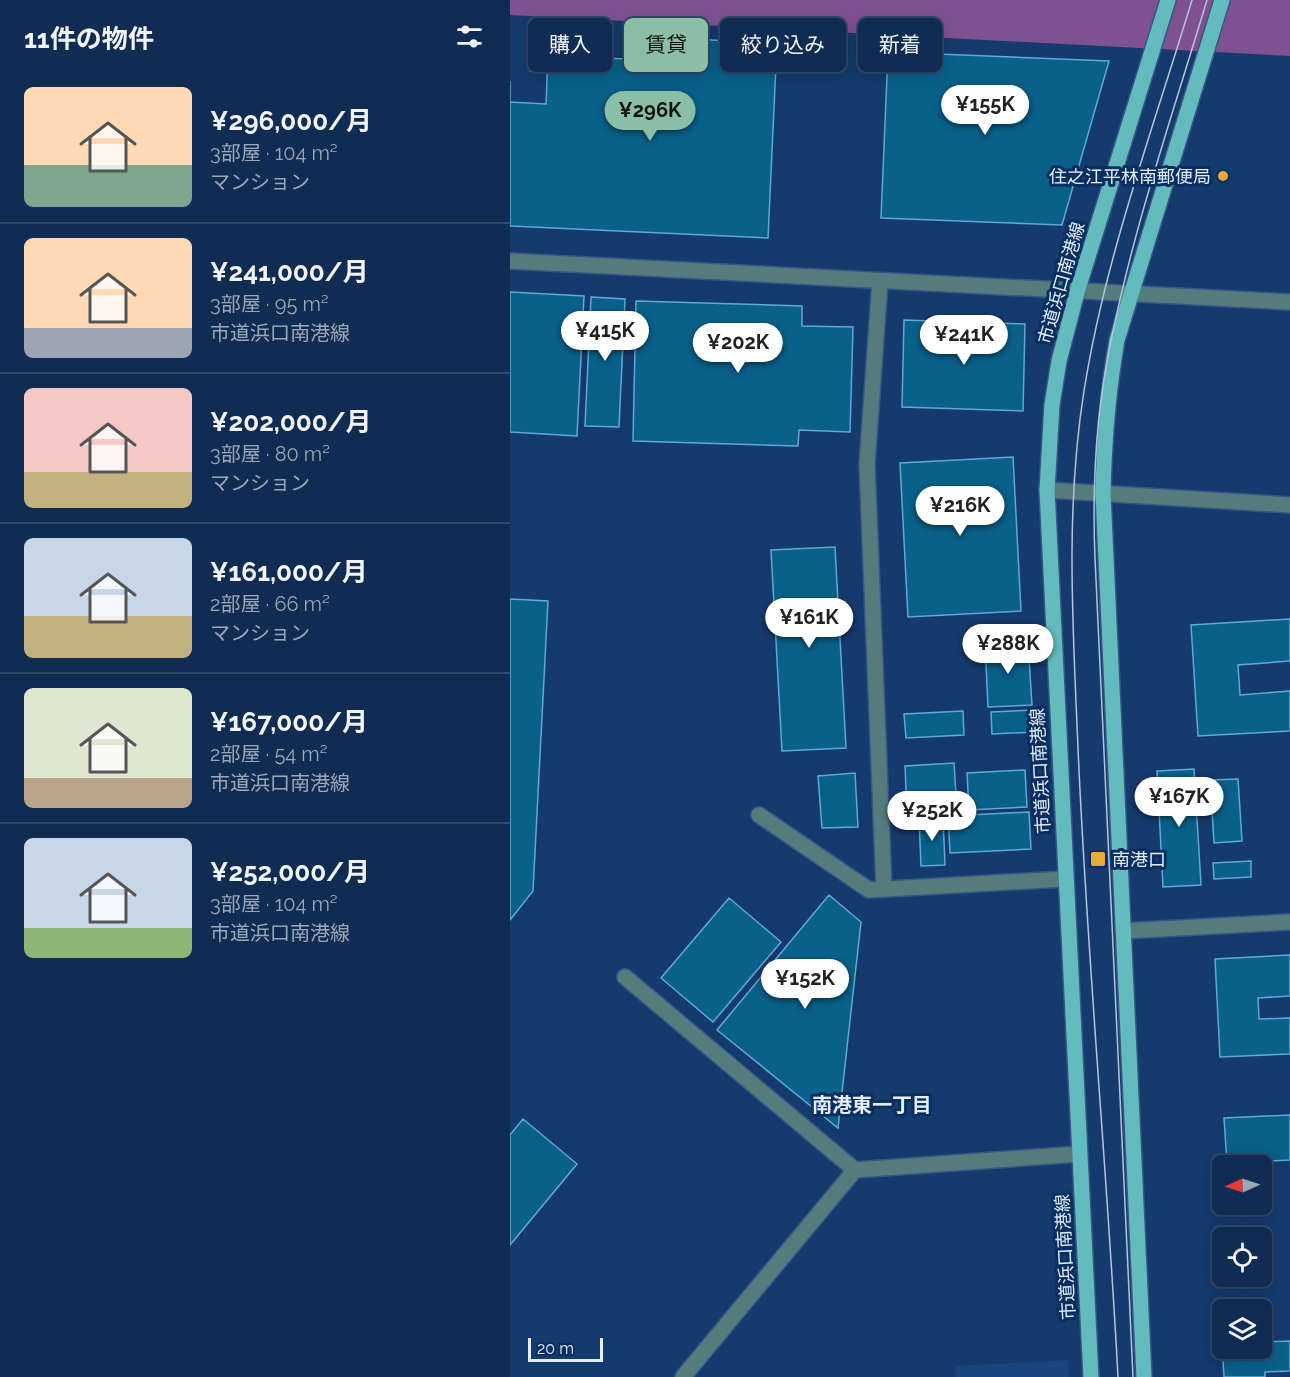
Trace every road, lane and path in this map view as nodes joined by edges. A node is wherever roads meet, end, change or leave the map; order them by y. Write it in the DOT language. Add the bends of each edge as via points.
graph roads {
  1 [pos="1168,0"];
  2 [pos="1222,0"];
  3 [pos="510,261"];
  4 [pos="880,281"];
  5 [pos="1077,291"];
  6 [pos="1130,293"];
  7 [pos="1290,302"];
  8 [pos="1047,490"];
  9 [pos="1103,494"];
  10 [pos="1290,505"];
  11 [pos="759,815"];
  12 [pos="1064,879"];
  13 [pos="884,889"];
  14 [pos="1290,922"];
  15 [pos="1123,931"];
  16 [pos="625,977"];
  17 [pos="1079,1154"];
  18 [pos="855,1170"];
  19 [pos="683,1377"];
  20 [pos="1090,1377"];
  21 [pos="1144,1377"];
  1 -- 5 [label="main road, 市道浜口南港線"];
  2 -- 6 [label="main road"];
  3 -- 4 [label="street"];
  4 -- 5 [label="street"];
  4 -- 13 [label="street" via="867,464"];
  5 -- 6 [label="street"];
  5 -- 8 [label="main road, 市道浜口南港線" via="1052,405"];
  6 -- 7 [label="street"];
  6 -- 9 [label="main road" via="1108,393"];
  8 -- 9 [label="street"];
  8 -- 12 [label="main road, 市道浜口南港線"];
  9 -- 10 [label="street"];
  9 -- 15 [label="main road"];
  11 -- 13 [label="street" via="869,890"];
  12 -- 13 [label="street"];
  12 -- 17 [label="main road, 市道浜口南港線"];
  14 -- 15 [label="street"];
  15 -- 21 [label="main road"];
  16 -- 18 [label="street"];
  17 -- 18 [label="street"];
  17 -- 20 [label="main road, 市道浜口南港線"];
  18 -- 19 [label="street"];
}
